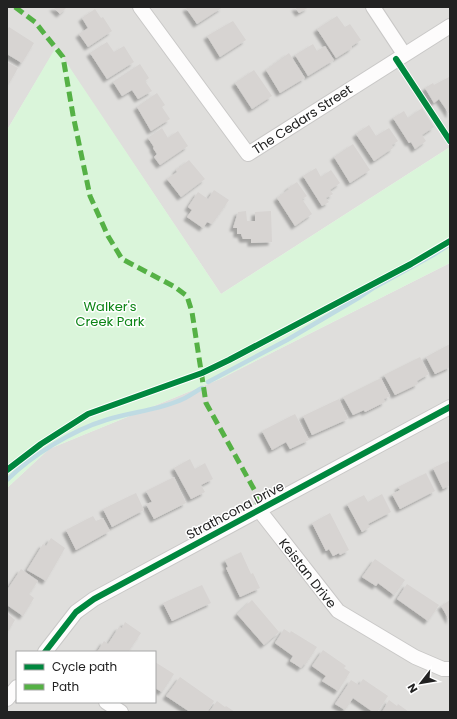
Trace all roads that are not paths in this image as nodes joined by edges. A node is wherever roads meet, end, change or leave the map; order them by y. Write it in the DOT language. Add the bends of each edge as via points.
graph roads {
  1 [pos="140,7"];
  2 [pos="373,7"];
  3 [pos="450,26"];
  4 [pos="404,54"];
  5 [pos="450,407"];
  6 [pos="259,510"];
  7 [pos="46,651"];
  8 [pos="450,669"];
  9 [pos="16,688"];
  10 [pos="7,699"];
  11 [pos="108,703"];
  12 [pos="121,712"];
  1 -- 4 [label="street, The Cedars Street" via="248,154"];
  2 -- 4 [label="street"];
  3 -- 4 [label="street, The Cedars Street"];
  5 -- 6 [label="street, Strathcona Drive"];
  6 -- 7 [label="street, Strathcona Drive" via="94,599 76,612"];
  6 -- 8 [label="street, Keistan Drive" via="338,611 415,657 443,669"];
  9 -- 10 [label="street"];
  11 -- 12 [label="street"];
}
